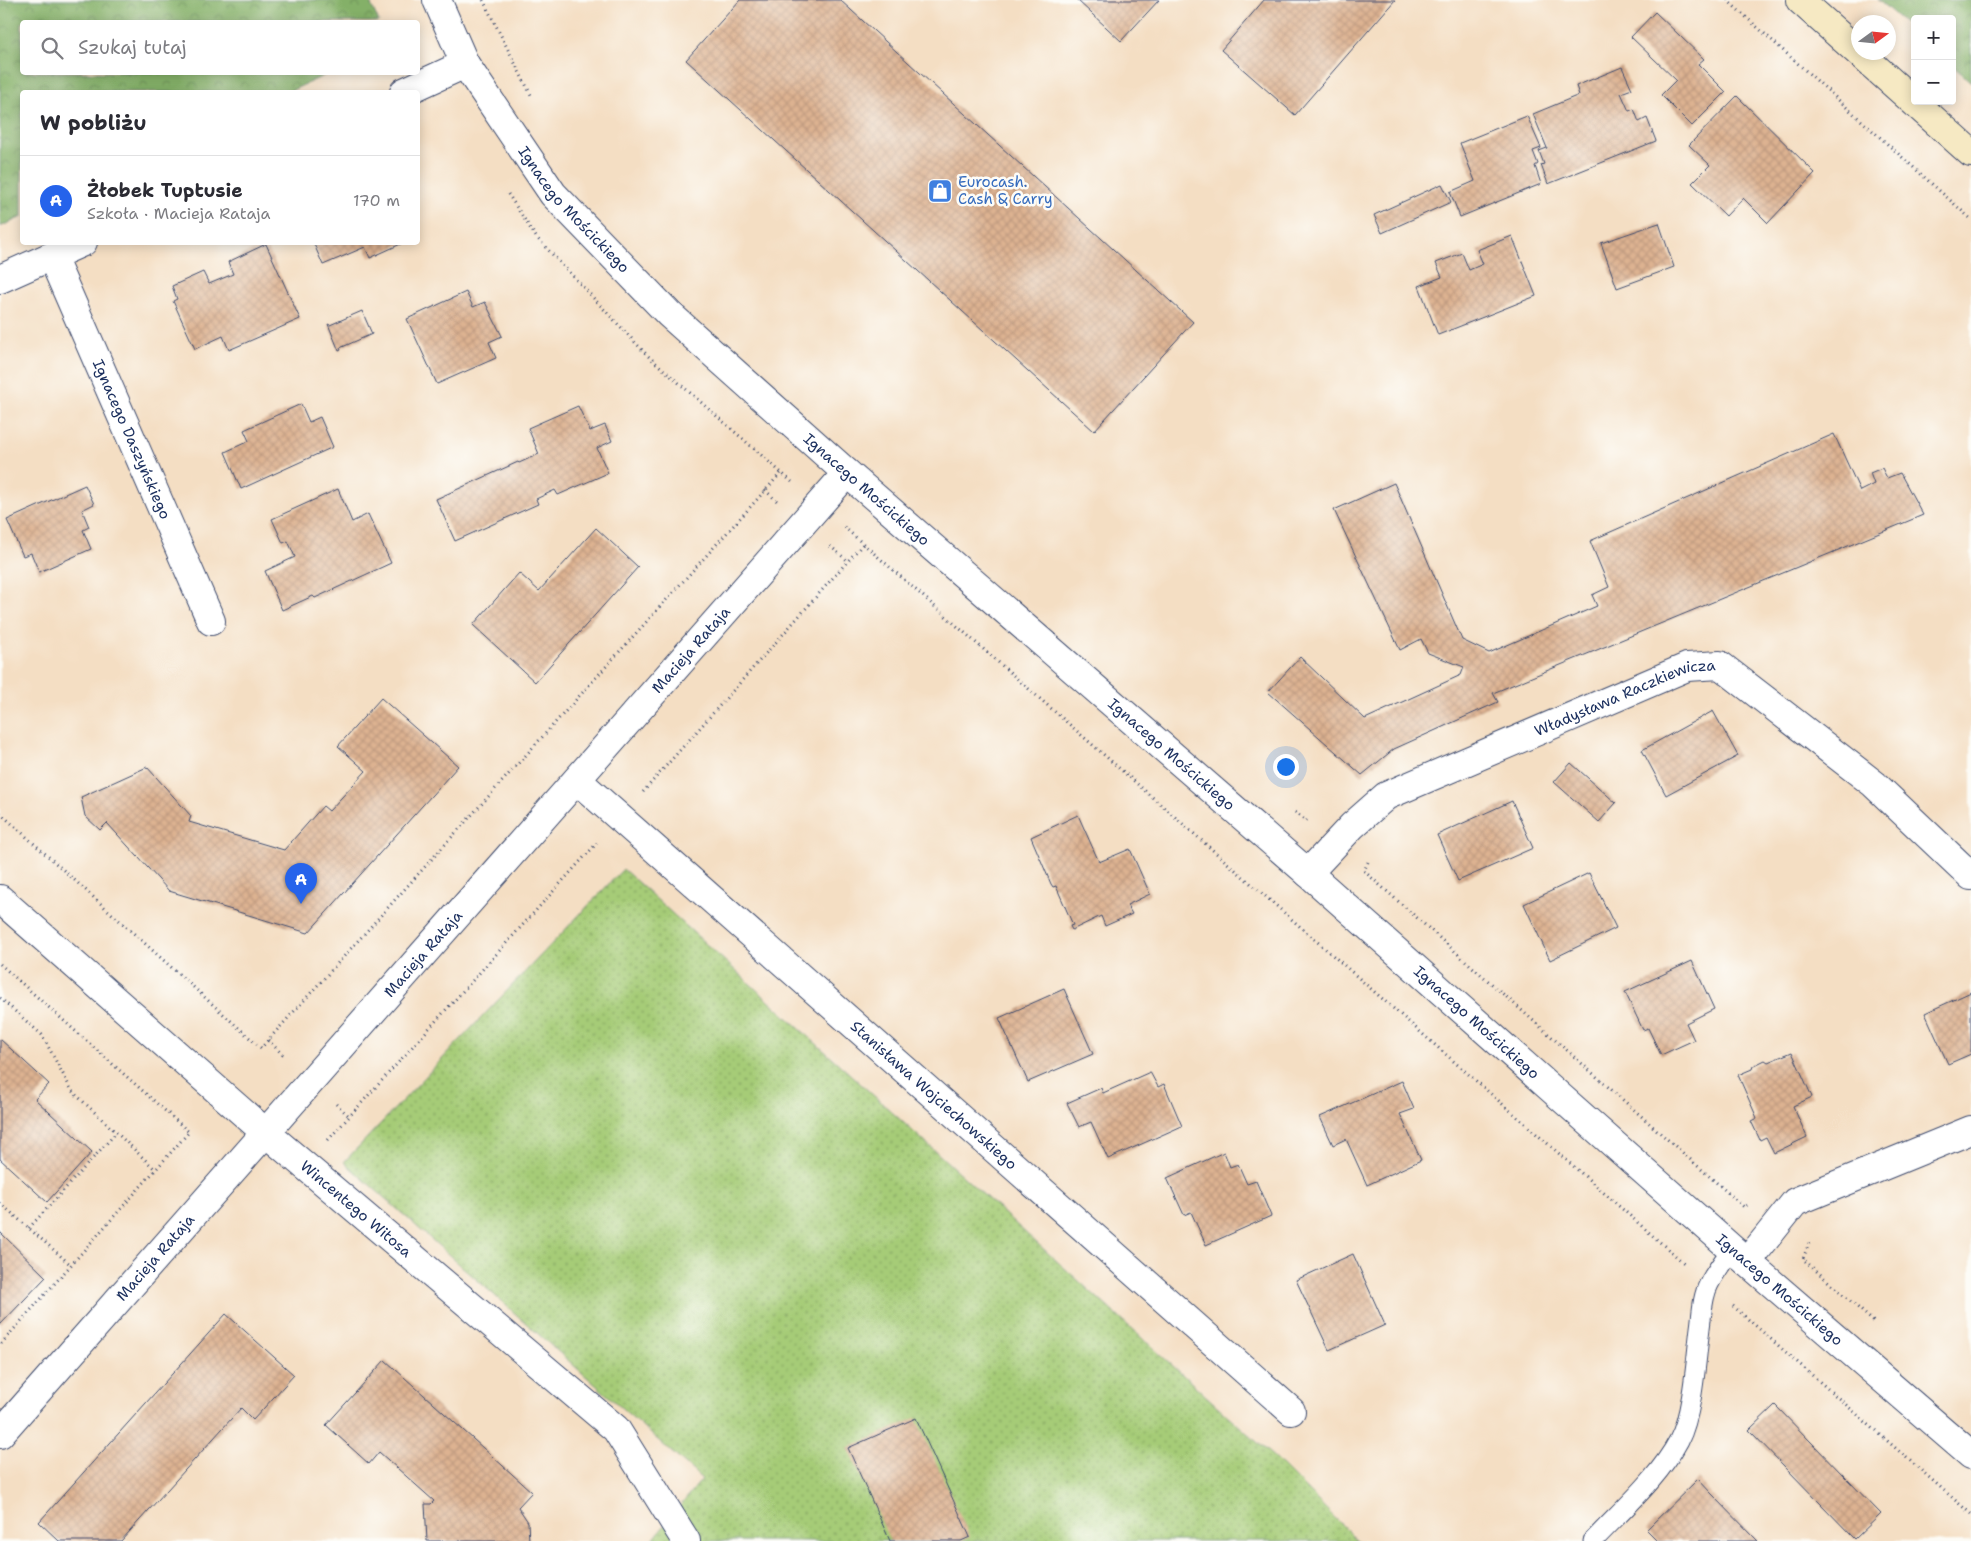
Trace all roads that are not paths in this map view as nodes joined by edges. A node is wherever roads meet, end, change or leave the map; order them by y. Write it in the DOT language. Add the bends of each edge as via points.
graph roads {
  1 [pos="437,0"];
  2 [pos="1800,0"];
  3 [pos="465,64"];
  4 [pos="408,90"];
  5 [pos="1971,153"];
  6 [pos="77,245"];
  7 [pos="52,257"];
  8 [pos="0,279"];
  9 [pos="847,473"];
  10 [pos="211,621"];
  11 [pos="577,780"];
  12 [pos="1308,873"];
  13 [pos="1971,876"];
  14 [pos="0,899"];
  15 [pos="1971,1130"];
  16 [pos="265,1132"];
  17 [pos="1739,1255"];
  18 [pos="1291,1411"];
  19 [pos="0,1434"];
  20 [pos="1971,1455"];
  21 [pos="686,1541"];
  22 [pos="1593,1541"];
  1 -- 3 [label="street, Ignacego Mościckiego"];
  2 -- 5 [label="street"];
  3 -- 4 [label="street"];
  3 -- 9 [label="street, Ignacego Mościckiego" via="553,194 669,314"];
  6 -- 7 [label="street"];
  7 -- 8 [label="street"];
  7 -- 10 [label="street, Ignacego Daszyńskiego"];
  9 -- 11 [label="street, Macieja Rataja"];
  9 -- 12 [label="street, Ignacego Mościckiego"];
  11 -- 16 [label="street, Macieja Rataja"];
  11 -- 18 [label="street, Stanisława Wojciechowskiego"];
  12 -- 13 [label="street, Władysława Raczkiewicza" via="1352,826 1386,796 1687,668 1720,665 1874,784"];
  12 -- 17 [label="street, Ignacego Mościckiego"];
  14 -- 16 [label="street, Wincentego Witosa"];
  15 -- 17 [label="street" via="1795,1202 1783,1217"];
  16 -- 19 [label="street, Macieja Rataja"];
  16 -- 21 [label="street, Wincentego Witosa" via="616,1429"];
  17 -- 20 [label="street, Ignacego Mościckiego"];
  17 -- 22 [label="lane" via="1708,1284 1695,1371 1679,1439 1647,1483"];
}
